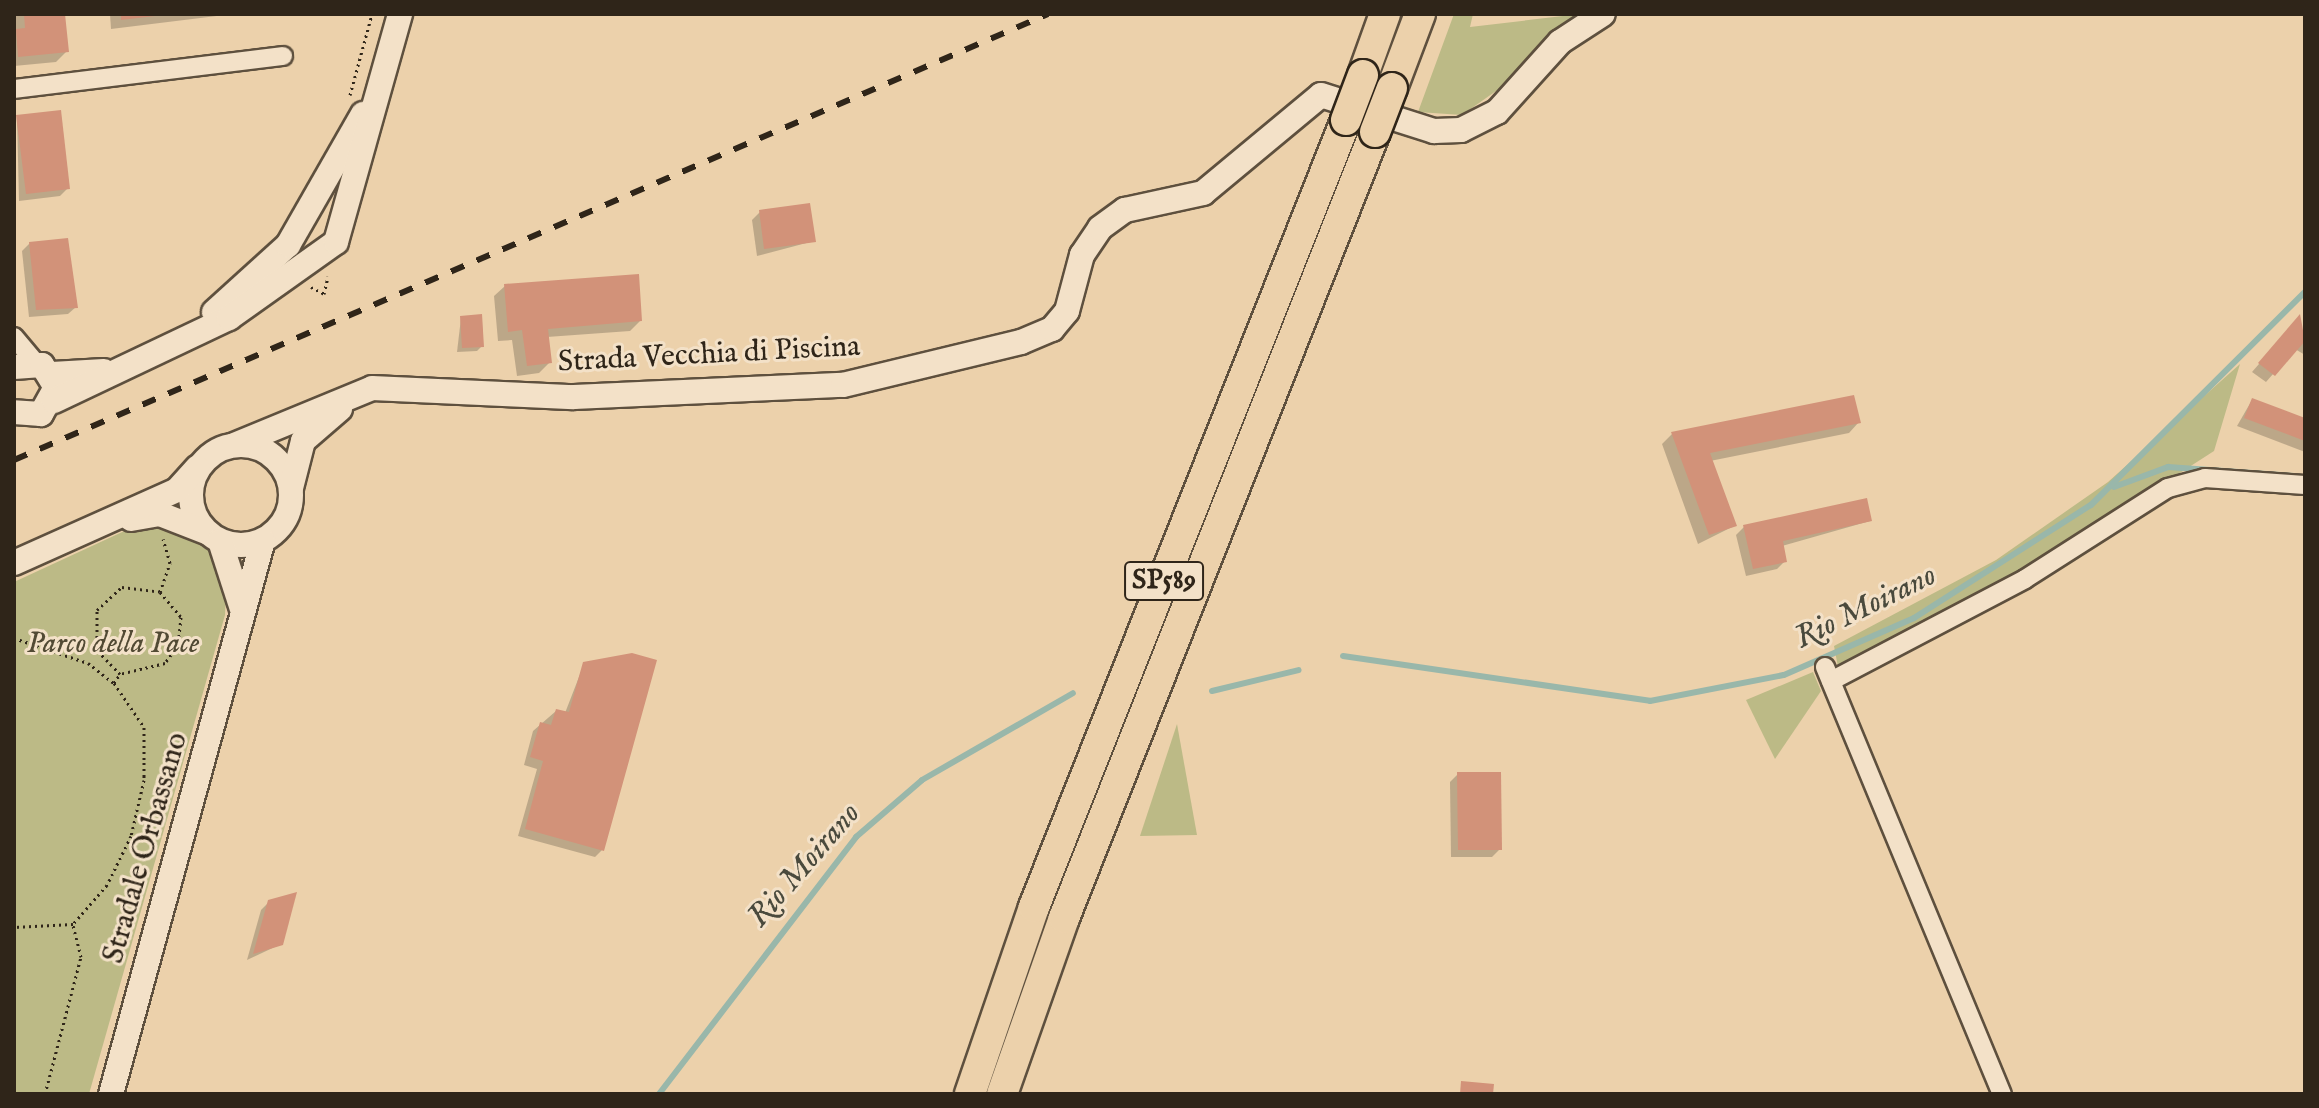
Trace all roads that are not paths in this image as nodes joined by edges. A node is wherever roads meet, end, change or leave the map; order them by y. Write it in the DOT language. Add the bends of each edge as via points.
graph roads {
  1 [pos="400,14"];
  2 [pos="1385,14"];
  3 [pos="1420,14"];
  4 [pos="1603,14"];
  5 [pos="283,56"];
  6 [pos="387,61"];
  7 [pos="14,89"];
  8 [pos="14,337"];
  9 [pos="34,368"];
  10 [pos="372,388"];
  11 [pos="54,401"];
  12 [pos="17,416"];
  13 [pos="234,445"];
  14 [pos="204,460"];
  15 [pos="2305,485"];
  16 [pos="291,488"];
  17 [pos="215,537"];
  18 [pos="263,540"];
  19 [pos="42,548"];
  20 [pos="14,563"];
  21 [pos="244,620"];
  22 [pos="1021,1037"];
  23 [pos="983,1044"];
  24 [pos="111,1094"];
  25 [pos="953,1094"];
  26 [pos="970,1094"];
  27 [pos="1002,1094"];
  28 [pos="1013,1094"];
  29 [pos="2002,1094"];
  1 -- 6 [label="street"];
  2 -- 23 [label="main road, SP589, bridge"];
  3 -- 22 [label="main road, SP589, bridge"];
  4 -- 10 [label="street, Strada Vecchia di Piscina" via="1560,42 1497,112 1461,130 1434,131 1321,95 1203,193 1125,210 1100,228 1082,255 1067,311 1052,329 1021,342 843,385 574,397"];
  5 -- 7 [label="street"];
  6 -- 9 [label="street" via="330,180 265,269 216,311 117,366"];
  6 -- 11 [label="street" via="336,242 229,318"];
  8 -- 9 [label="street"];
  9 -- 11 [label="street"];
  10 -- 13 [label="street"];
  10 -- 16 [label="street" via="303,441"];
  11 -- 12 [label="street" via="41,414"];
  13 -- 14 [label="street"];
  13 -- 16 [label="street" via="265,451"];
  14 -- 17 [label="street" via="191,490"];
  14 -- 19 [label="street" via="177,490"];
  15 -- 29 [label="street" via="2205,478 2168,488 2025,579 1828,674"];
  16 -- 18 [label="street" via="285,520"];
  17 -- 18 [label="street"];
  17 -- 19 [label="street" via="184,519 146,515"];
  17 -- 21 [label="street"];
  18 -- 21 [label="street, Stradale Orbassano"];
  19 -- 20 [label="street"];
  21 -- 24 [label="street, Stradale Orbassano"];
  22 -- 27 [label="main road, SP589"];
  22 -- 28 [label="main road"];
  23 -- 25 [label="main road"];
  23 -- 26 [label="main road, SP589"];
}
